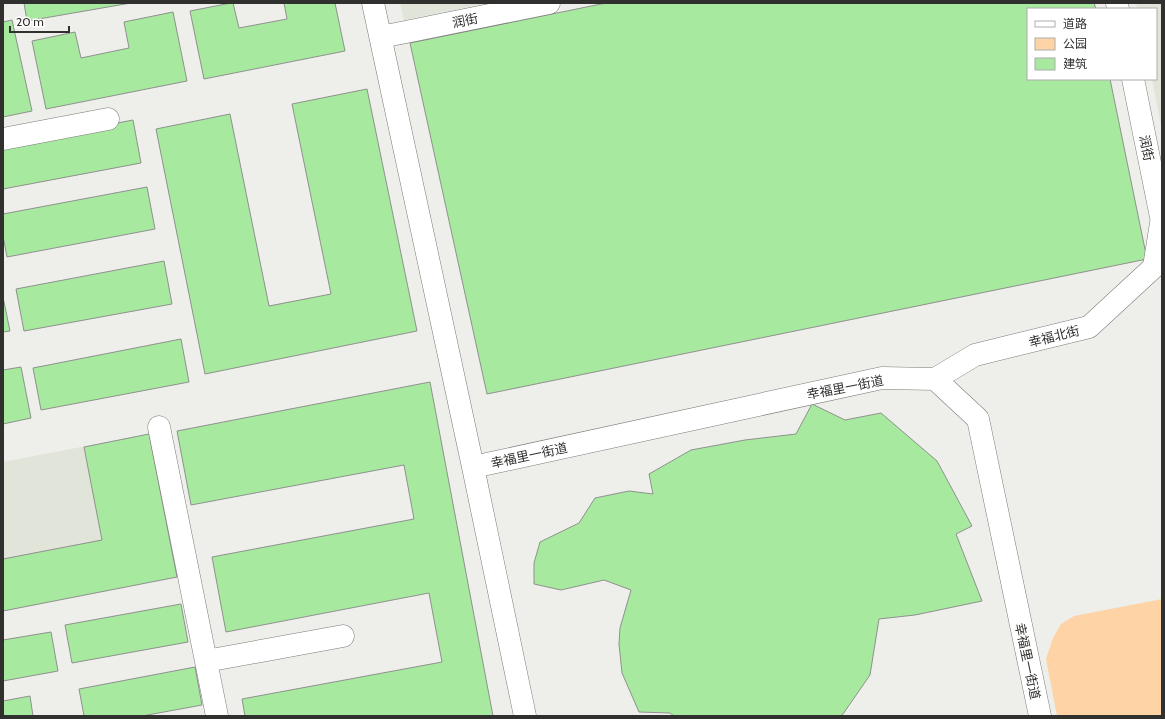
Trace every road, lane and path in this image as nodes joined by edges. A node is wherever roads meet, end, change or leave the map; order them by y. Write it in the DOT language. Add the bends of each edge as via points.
graph roads {
  1 [pos="373,3"];
  2 [pos="549,3"];
  3 [pos="381,36"];
  4 [pos="1133,80"];
  5 [pos="108,119"];
  6 [pos="3,139"];
  7 [pos="1162,217"];
  8 [pos="935,379"];
  9 [pos="158,427"];
  10 [pos="473,467"];
  11 [pos="343,636"];
  12 [pos="206,661"];
  13 [pos="217,716"];
  14 [pos="525,716"];
  15 [pos="1040,716"];
  1 -- 3 [label="street"];
  2 -- 3 [label="street, 润街"];
  3 -- 10 [label="street"];
  4 -- 7 [label="street, 润街"];
  5 -- 6 [label="street"];
  7 -- 8 [label="street, 幸福北街" via="1154,268 1089,327 975,355"];
  8 -- 10 [label="street, 幸福里一街道" via="882,378"];
  8 -- 15 [label="street, 幸福里一街道" via="978,419"];
  9 -- 12 [label="street"];
  10 -- 14 [label="street"];
  11 -- 12 [label="street"];
  12 -- 13 [label="street"];
}
